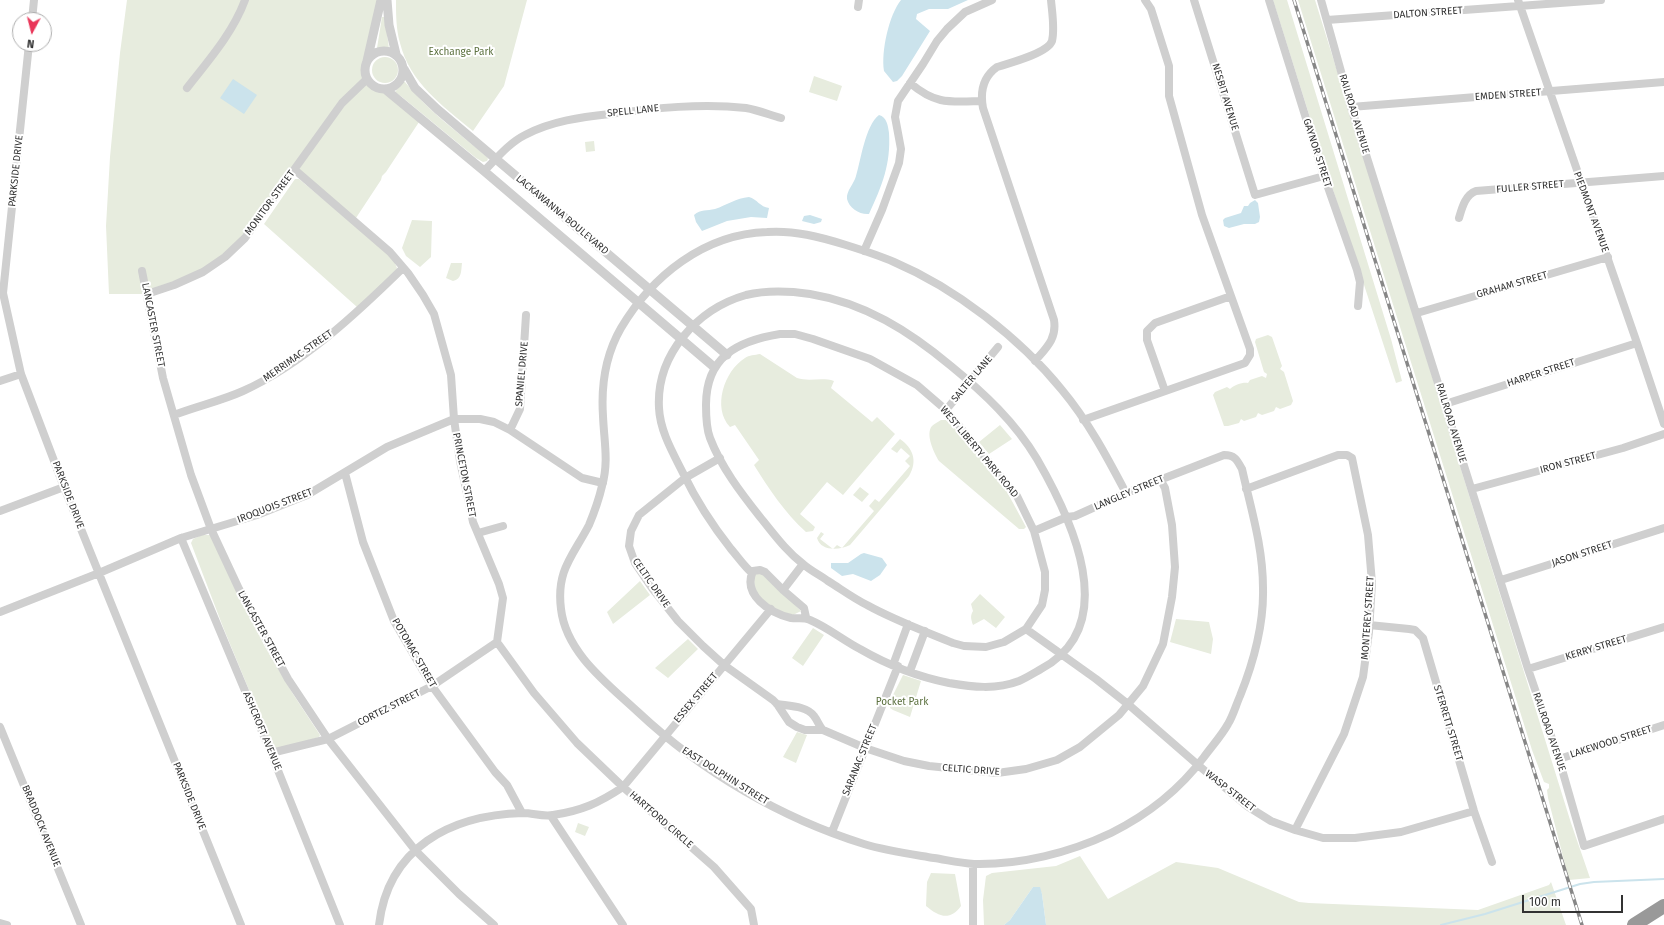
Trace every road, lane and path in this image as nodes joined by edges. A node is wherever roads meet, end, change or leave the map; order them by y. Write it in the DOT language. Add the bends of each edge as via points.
graph roads {
  1 [pos="34,0"];
  2 [pos="245,0"];
  3 [pos="381,0"];
  4 [pos="387,0"];
  5 [pos="992,0"];
  6 [pos="1051,0"];
  7 [pos="1145,0"];
  8 [pos="1194,0"];
  9 [pos="1269,0"];
  10 [pos="1320,0"];
  11 [pos="1601,0"];
  12 [pos="1519,3"];
  13 [pos="33,12"];
  14 [pos="1327,20"];
  15 [pos="28,52"];
  16 [pos="396,54"];
  17 [pos="367,62"];
  18 [pos="404,69"];
  19 [pos="367,79"];
  20 [pos="1664,82"];
  21 [pos="910,83"];
  22 [pos="187,88"];
  23 [pos="385,89"];
  24 [pos="1550,92"];
  25 [pos="982,101"];
  26 [pos="1351,107"];
  27 [pos="781,118"];
  28 [pos="496,159"];
  29 [pos="295,170"];
  30 [pos="484,170"];
  31 [pos="1324,176"];
  32 [pos="1664,176"];
  33 [pos="1580,182"];
  34 [pos="1459,218"];
  35 [pos="864,251"];
  36 [pos="1608,257"];
  37 [pos="403,268"];
  38 [pos="142,271"];
  39 [pos="649,288"];
  40 [pos="2,292"];
  41 [pos="147,294"];
  42 [pos="1231,296"];
  43 [pos="638,302"];
  44 [pos="1358,306"];
  45 [pos="1417,313"];
  46 [pos="526,316"];
  47 [pos="693,326"];
  48 [pos="681,338"];
  49 [pos="1638,343"];
  50 [pos="998,347"];
  51 [pos="727,355"];
  52 [pos="1035,361"];
  53 [pos="714,367"];
  54 [pos="22,374"];
  55 [pos="0,381"];
  56 [pos="970,381"];
  57 [pos="1165,391"];
  58 [pos="1445,404"];
  59 [pos="946,410"];
  60 [pos="174,415"];
  61 [pos="454,419"];
  62 [pos="1083,420"];
  63 [pos="1664,424"];
  64 [pos="510,430"];
  65 [pos="1664,434"];
  66 [pos="1224,454"];
  67 [pos="720,458"];
  68 [pos="345,473"];
  69 [pos="685,478"];
  70 [pos="1160,479"];
  71 [pos="603,483"];
  72 [pos="64,487"];
  73 [pos="1246,489"];
  74 [pos="1472,489"];
  75 [pos="1126,493"];
  76 [pos="0,511"];
  77 [pos="1067,517"];
  78 [pos="503,526"];
  79 [pos="1664,528"];
  80 [pos="211,529"];
  81 [pos="1034,531"];
  82 [pos="478,533"];
  83 [pos="181,538"];
  84 [pos="803,564"];
  85 [pos="99,573"];
  86 [pos="752,573"];
  87 [pos="1501,580"];
  88 [pos="783,590"];
  89 [pos="771,609"];
  90 [pos="0,612"];
  91 [pos="806,618"];
  92 [pos="908,624"];
  93 [pos="1369,625"];
  94 [pos="1664,627"];
  95 [pos="1026,629"];
  96 [pos="925,631"];
  97 [pos="497,642"];
  98 [pos="1062,654"];
  99 [pos="724,665"];
  100 [pos="896,665"];
  101 [pos="1528,669"];
  102 [pos="910,671"];
  103 [pos="432,686"];
  104 [pos="777,704"];
  105 [pos="1129,705"];
  106 [pos="1664,725"];
  107 [pos="0,727"];
  108 [pos="823,730"];
  109 [pos="664,736"];
  110 [pos="328,739"];
  111 [pos="865,748"];
  112 [pos="271,753"];
  113 [pos="1559,759"];
  114 [pos="1198,765"];
  115 [pos="623,787"];
  116 [pos="1474,811"];
  117 [pos="522,813"];
  118 [pos="551,816"];
  119 [pos="1664,819"];
  120 [pos="1295,830"];
  121 [pos="832,832"];
  122 [pos="415,850"];
  123 [pos="1492,862"];
  124 [pos="973,864"];
  125 [pos="1664,906"];
  126 [pos="1664,913"];
  127 [pos="0,923"];
  128 [pos="7,925"];
  129 [pos="81,925"];
  130 [pos="241,925"];
  131 [pos="340,925"];
  132 [pos="380,925"];
  133 [pos="494,925"];
  134 [pos="623,925"];
  135 [pos="754,925"];
  136 [pos="973,925"];
  137 [pos="1634,925"];
  138 [pos="1641,925"];
  1 -- 13 [label="street"];
  2 -- 22 [label="street" via="230,30"];
  3 -- 17 [label="street"];
  4 -- 16 [label="street"];
  5 -- 21 [label="street" via="965,12 954,21 937,41"];
  6 -- 25 [label="street" via="1050,45 1042,51 992,71 983,87"];
  7 -- 42 [label="street" via="1151,9 1169,66 1169,96 1202,215"];
  8 -- 31 [label="street, NESBIT AVENUE" via="1255,194"];
  9 -- 31 [label="street, GAYNOR STREET"];
  10 -- 14 [label="street, RAILROAD AVENUE"];
  11 -- 12 [label="street, DALTON STREET"];
  12 -- 14 [label="street, DALTON STREET"];
  12 -- 24 [label="street, PIEDMONT AVENUE"];
  14 -- 26 [label="street, RAILROAD AVENUE"];
  15 -- 40 [label="street, PARKSIDE DRIVE"];
  16 -- 17 [label="street" via="380,51 374,53"];
  16 -- 18 [label="street"];
  17 -- 19 [label="street"];
  18 -- 23 [label="street" via="400,81"];
  18 -- 28 [label="street, LACKAWANNA BOULEVARD" via="415,88"];
  19 -- 23 [label="street" via="375,87"];
  19 -- 29 [label="street, MONITOR STREET" via="342,103"];
  20 -- 24 [label="street, EMDEN STREET"];
  21 -- 25 [label="street" via="938,101"];
  21 -- 35 [label="street" via="898,101 896,109 901,149 899,163"];
  23 -- 30 [label="street, LACKAWANNA BOULEVARD"];
  24 -- 26 [label="street, EMDEN STREET"];
  24 -- 33 [label="street, PIEDMONT AVENUE"];
  25 -- 52 [label="street" via="1054,320 1054,337"];
  26 -- 45 [label="street, RAILROAD AVENUE"];
  27 -- 28 [label="street, SPELL LANE" via="749,108 718,107 668,108 588,116 556,123 529,133 516,140"];
  28 -- 30 [label="street, SPELL LANE"];
  28 -- 39 [label="street, LACKAWANNA BOULEVARD"];
  29 -- 37 [label="street, PRINCETON STREET" via="390,252"];
  29 -- 41 [label="street, MONITOR STREET" via="245,238 225,257 203,272"];
  30 -- 43 [label="street, LACKAWANNA BOULEVARD"];
  31 -- 44 [label="street, GAYNOR STREET" via="1357,270 1360,282"];
  32 -- 33 [label="street, FULLER STREET"];
  33 -- 34 [label="street, FULLER STREET" via="1472,193 1464,203"];
  33 -- 36 [label="street, PIEDMONT AVENUE"];
  35 -- 39 [label="street, EAST DOLPHIN STREET" via="822,237 789,232 741,235 695,252"];
  35 -- 52 [label="street, EAST DOLPHIN STREET" via="919,274 946,289 1008,335"];
  36 -- 45 [label="street, GRAHAM STREET"];
  36 -- 49 [label="street, PIEDMONT AVENUE"];
  37 -- 60 [label="street, MERRIMAC STREET" via="347,321 271,377 217,402"];
  37 -- 61 [label="street, PRINCETON STREET" via="434,314 451,375"];
  38 -- 41 [label="street, LANCASTER STREET"];
  39 -- 43 [label="street, EAST DOLPHIN STREET"];
  39 -- 47 [label="street, LACKAWANNA BOULEVARD"];
  40 -- 54 [label="street, PARKSIDE DRIVE"];
  41 -- 60 [label="street, LANCASTER STREET" via="163,378"];
  42 -- 57 [label="street" via="1155,323 1147,330 1147,340"];
  42 -- 57 [label="street" via="1250,349 1248,359 1245,363"];
  43 -- 48 [label="street, LACKAWANNA BOULEVARD"];
  43 -- 71 [label="street, EAST DOLPHIN STREET" via="618,334 604,378 603,421 607,462"];
  45 -- 58 [label="street, RAILROAD AVENUE"];
  46 -- 64 [label="street, SPANIEL DRIVE" via="520,408"];
  47 -- 48 [label="street"];
  47 -- 51 [label="street, LACKAWANNA BOULEVARD"];
  47 -- 56 [label="street" via="707,314 745,296 777,291 812,294 855,306 906,331"];
  48 -- 53 [label="street, LACKAWANNA BOULEVARD"];
  48 -- 69 [label="street" via="666,364 661,379 659,409 666,438"];
  49 -- 58 [label="street, HARPER STREET"];
  49 -- 63 [label="street, PIEDMONT AVENUE"];
  50 -- 56 [label="street, SALTER LANE"];
  51 -- 53 [label="street, WEST LIBERTY PARK ROAD"];
  51 -- 59 [label="street, WEST LIBERTY PARK ROAD" via="744,343 759,338 795,334 870,359 917,385"];
  52 -- 62 [label="street, EAST DOLPHIN STREET" via="1063,390"];
  53 -- 67 [label="street" via="706,394 706,422 710,438"];
  54 -- 55 [label="street"];
  54 -- 72 [label="street, PARKSIDE DRIVE"];
  56 -- 59 [label="street, SALTER LANE"];
  56 -- 77 [label="street" via="1000,409 1034,454"];
  57 -- 62 [label="street"];
  58 -- 74 [label="street, RAILROAD AVENUE"];
  59 -- 81 [label="street, WEST LIBERTY PARK ROAD" via="1017,496"];
  60 -- 80 [label="street, LANCASTER STREET" via="191,475"];
  61 -- 64 [label="street, IROQUOIS STREET" via="480,419 494,422"];
  61 -- 68 [label="street, IROQUOIS STREET" via="387,448"];
  61 -- 82 [label="street, PRINCETON STREET" via="460,461 473,522"];
  62 -- 75 [label="street, EAST DOLPHIN STREET" via="1103,449"];
  64 -- 71 [label="street, IROQUOIS STREET" via="582,478"];
  65 -- 74 [label="street, IRON STREET" via="1623,448"];
  66 -- 70 [label="street, LANGLEY STREET"];
  66 -- 73 [label="street, EAST DOLPHIN STREET" via="1232,455 1237,460 1242,469"];
  67 -- 69 [label="street, CELTIC DRIVE"];
  67 -- 84 [label="street" via="744,497 785,549"];
  68 -- 80 [label="street, IROQUOIS STREET" via="307,495 257,515"];
  68 -- 103 [label="street, POTOMAC STREET" via="357,525 378,584 394,621"];
  69 -- 86 [label="street" via="706,515"];
  69 -- 99 [label="street, CELTIC DRIVE" via="639,515 629,538 630,553 634,563 678,621"];
  70 -- 75 [label="street, LANGLEY STREET"];
  70 -- 105 [label="street, CELTIC DRIVE" via="1172,525 1175,567 1172,597 1163,644 1143,686"];
  71 -- 109 [label="street, EAST DOLPHIN STREET" via="589,523 563,572 560,587 561,613 569,637 587,662"];
  72 -- 76 [label="street"];
  72 -- 85 [label="street, PARKSIDE DRIVE"];
  73 -- 93 [label="street, MONTEREY STREET" via="1338,455 1352,458 1369,549 1372,584"];
  73 -- 114 [label="street, EAST DOLPHIN STREET" via="1258,532 1262,561 1264,591 1260,634 1253,662 1229,723"];
  74 -- 87 [label="street, RAILROAD AVENUE"];
  75 -- 77 [label="street, LANGLEY STREET"];
  77 -- 81 [label="street, LANGLEY STREET"];
  77 -- 98 [label="street" via="1083,568 1085,608 1078,633"];
  78 -- 82 [label="street"];
  79 -- 87 [label="street, JASON STREET"];
  80 -- 83 [label="street, IROQUOIS STREET"];
  80 -- 110 [label="street, LANCASTER STREET" via="238,589 288,679"];
  81 -- 95 [label="street, WEST LIBERTY PARK ROAD" via="1045,572 1046,590 1042,605"];
  82 -- 97 [label="street, PRINCETON STREET" via="503,598"];
  83 -- 85 [label="street, IROQUOIS STREET"];
  83 -- 112 [label="street, ASHCROFT AVENUE"];
  84 -- 88 [label="street"];
  84 -- 92 [label="street" via="864,604"];
  85 -- 90 [label="street, IROQUOIS STREET"];
  85 -- 130 [label="street, PARKSIDE DRIVE"];
  86 -- 88 [label="street" via="753,570 765,572"];
  86 -- 89 [label="street" via="752,593"];
  87 -- 101 [label="street, RAILROAD AVENUE"];
  88 -- 91 [label="street" via="804,608"];
  89 -- 91 [label="street" via="792,618"];
  89 -- 99 [label="street, ESSEX STREET"];
  91 -- 100 [label="street" via="863,651"];
  92 -- 96 [label="street"];
  92 -- 100 [label="street, SARANAC STREET"];
  93 -- 116 [label="street, STERRETT STREET" via="1415,630 1423,638"];
  93 -- 120 [label="street, MONTEREY STREET" via="1363,677 1344,734"];
  94 -- 101 [label="street, KERRY STREET"];
  95 -- 96 [label="street" via="1004,642 986,647 964,646"];
  95 -- 98 [label="street, WASP STREET"];
  96 -- 102 [label="street"];
  97 -- 103 [label="street, CORTEZ STREET"];
  97 -- 115 [label="street" via="534,693 577,743"];
  98 -- 102 [label="street" via="1047,666 1018,681 995,687 946,682"];
  98 -- 105 [label="street, WASP STREET"];
  99 -- 104 [label="street, CELTIC DRIVE"];
  99 -- 109 [label="street, ESSEX STREET"];
  100 -- 102 [label="street"];
  100 -- 111 [label="street, SARANAC STREET"];
  101 -- 113 [label="street, RAILROAD AVENUE"];
  103 -- 110 [label="street, CORTEZ STREET"];
  103 -- 117 [label="street, POTOMAC STREET" via="507,785"];
  104 -- 108 [label="street, CELTIC DRIVE" via="808,712 814,716"];
  104 -- 108 [label="street, CELTIC DRIVE" via="796,728"];
  105 -- 111 [label="street, CELTIC DRIVE" via="1080,747 1057,760 1026,769 997,773 929,766"];
  105 -- 114 [label="street, WASP STREET"];
  106 -- 113 [label="street, LAKEWOOD STREET"];
  107 -- 129 [label="street, BRADDOCK AVENUE"];
  108 -- 111 [label="street, CELTIC DRIVE"];
  109 -- 115 [label="street, ESSEX STREET"];
  109 -- 121 [label="street, EAST DOLPHIN STREET" via="741,789 779,810"];
  110 -- 112 [label="street, CORTEZ STREET"];
  110 -- 122 [label="street, LANCASTER STREET"];
  111 -- 121 [label="street, SARANAC STREET"];
  112 -- 131 [label="street, ASHCROFT AVENUE"];
  113 -- 119 [label="street, RAILROAD AVENUE" via="1584,846"];
  114 -- 120 [label="street, WASP STREET" via="1247,806 1271,821"];
  114 -- 124 [label="street, EAST DOLPHIN STREET" via="1173,792 1157,804 1127,825 1091,842 1065,851 1021,860"];
  115 -- 118 [label="street, HARTFORD CIRCLE" via="602,801"];
  115 -- 135 [label="street, HARTFORD CIRCLE" via="714,867 751,909"];
  116 -- 120 [label="street, WASP STREET" via="1401,832 1355,838 1322,838"];
  116 -- 123 [label="street, STERRETT STREET"];
  117 -- 118 [label="street, HARTFORD CIRCLE"];
  117 -- 122 [label="street, HARTFORD CIRCLE" via="481,817 458,823 427,840"];
  118 -- 134 [label="street"];
  121 -- 124 [label="street, EAST DOLPHIN STREET" via="900,853"];
  122 -- 132 [label="street, HARTFORD CIRCLE" via="390,882 383,903"];
  122 -- 133 [label="street, LANCASTER STREET"];
  124 -- 136 [label="street"];
  125 -- 137 [label="highway"];
  126 -- 138 [label="highway"];
  127 -- 128 [label="street"];
}
